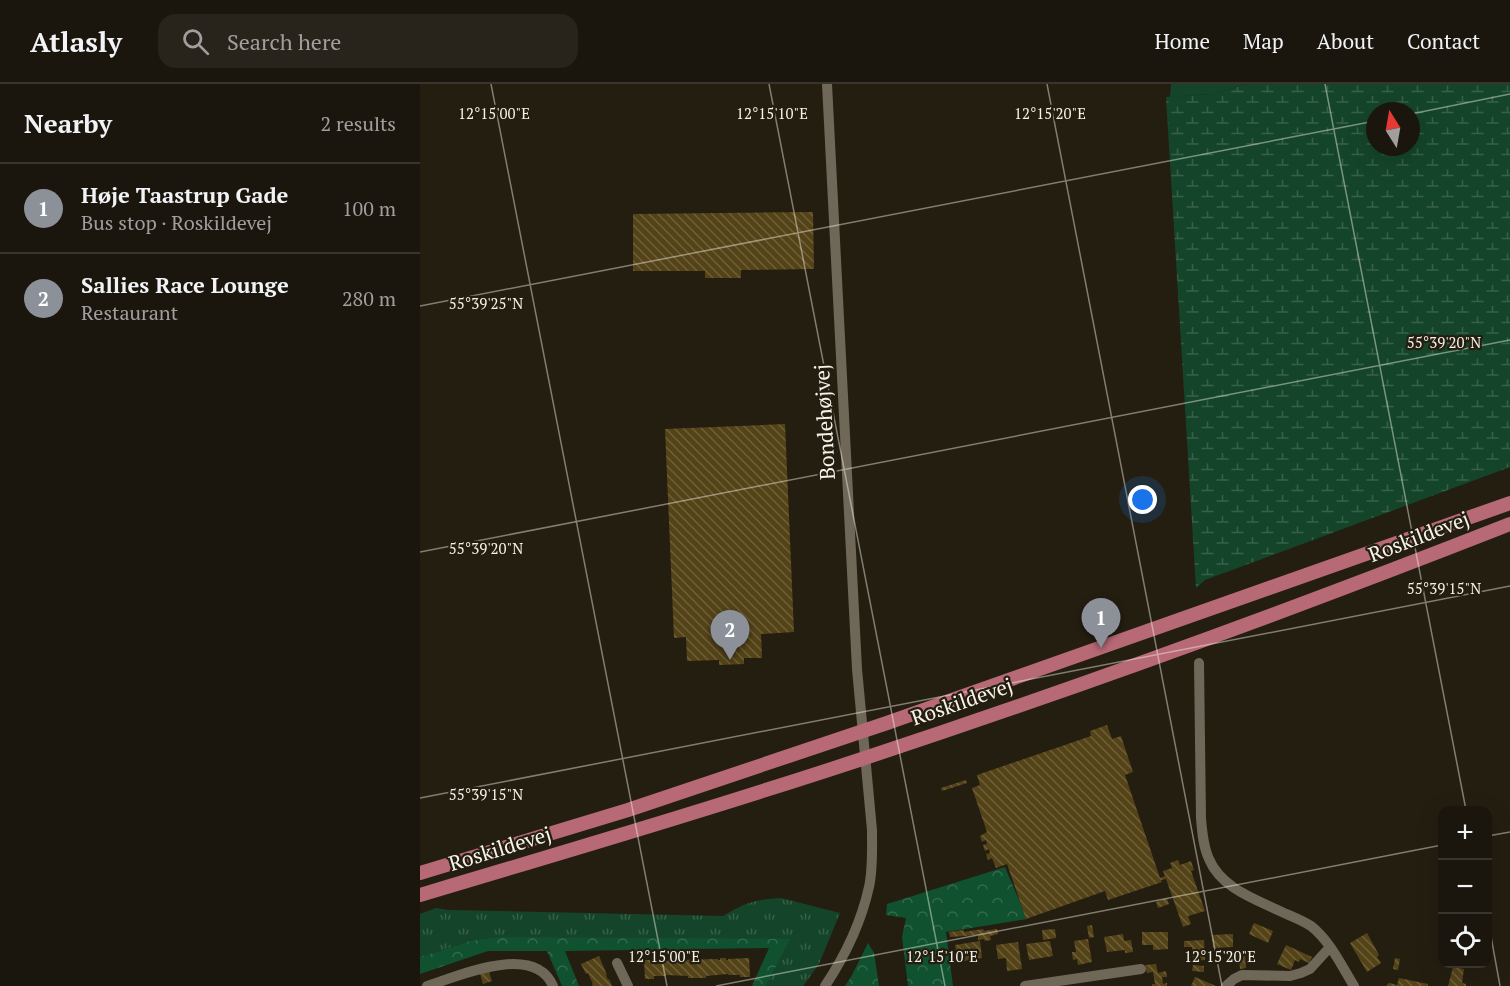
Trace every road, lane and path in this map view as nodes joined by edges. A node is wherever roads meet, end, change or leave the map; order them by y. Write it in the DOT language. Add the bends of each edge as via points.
graph roads {
  1 [pos="827,84"];
  2 [pos="1510,503"];
  3 [pos="1510,524"];
  4 [pos="1199,663"];
  5 [pos="863,731"];
  6 [pos="865,758"];
  7 [pos="420,873"];
  8 [pos="420,896"];
  9 [pos="1330,947"];
  10 [pos="617,963"];
  11 [pos="1140,969"];
  12 [pos="427,986"];
  13 [pos="554,986"];
  14 [pos="627,986"];
  15 [pos="825,986"];
  16 [pos="1025,986"];
  17 [pos="1226,986"];
  18 [pos="1354,986"];
  1 -- 5 [label="street, Bondehøjvej"];
  2 -- 5 [label="main road, Roskildevej"];
  3 -- 6 [label="main road, Roskildevej" via="1242,626"];
  4 -- 9 [label="street" via="1201,818 1208,858 1227,883 1308,924"];
  5 -- 6 [label="street, Bondehøjvej"];
  5 -- 7 [label="main road, Roskildevej" via="628,810"];
  6 -- 8 [label="main road, Roskildevej"];
  6 -- 15 [label="street, Bondehøjvej" via="872,830 869,886 846,952"];
  9 -- 17 [label="street" via="1300,974 1242,975"];
  9 -- 18 [label="street"];
  10 -- 14 [label="street"];
  11 -- 16 [label="street"];
  12 -- 13 [label="street" via="495,965 512,964 533,966"];
}
